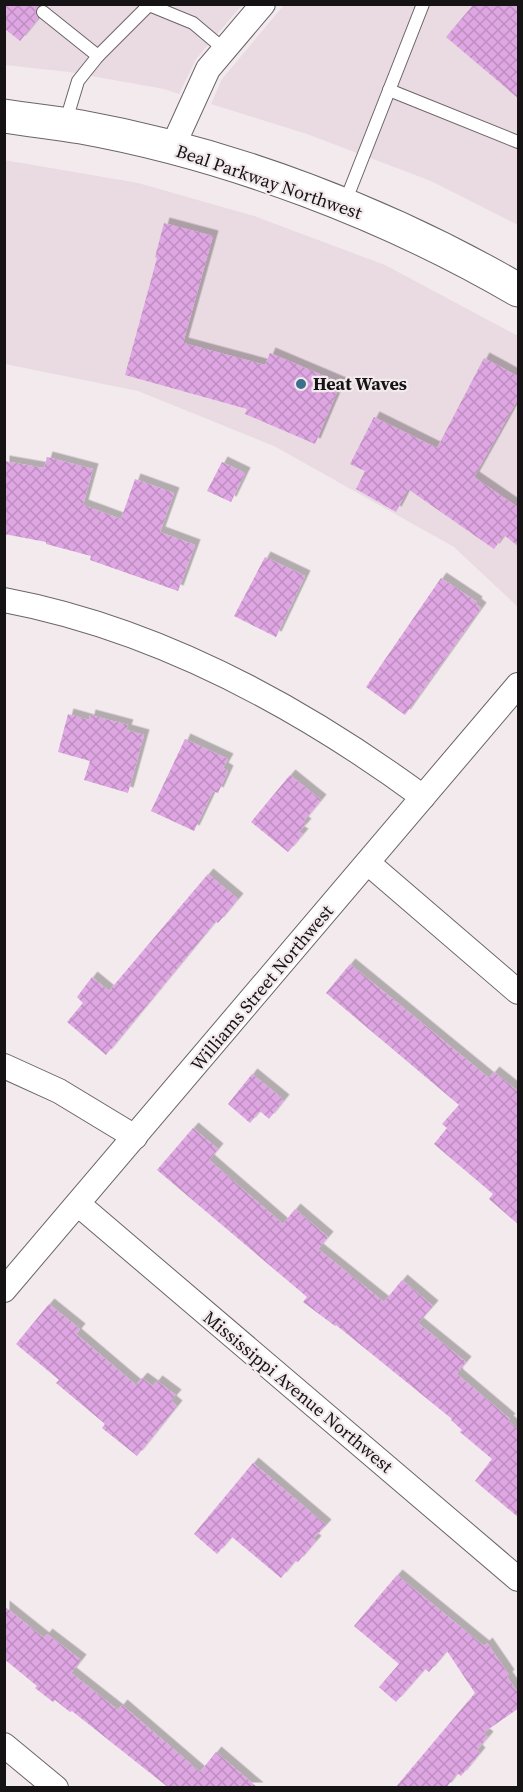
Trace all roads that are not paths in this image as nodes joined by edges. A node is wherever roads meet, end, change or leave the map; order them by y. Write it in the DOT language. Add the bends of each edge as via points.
graph roads {
  1 [pos="263,4"];
  2 [pos="423,4"];
  3 [pos="43,12"];
  4 [pos="225,50"];
  5 [pos="98,56"];
  6 [pos="389,90"];
  7 [pos="4,116"];
  8 [pos="64,125"];
  9 [pos="519,142"];
  10 [pos="172,148"];
  11 [pos="344,206"];
  12 [pos="519,290"];
  13 [pos="4,600"];
  14 [pos="519,685"];
  15 [pos="423,797"];
  16 [pos="368,863"];
  17 [pos="519,992"];
  18 [pos="4,1066"];
  19 [pos="135,1137"];
  20 [pos="78,1204"];
  21 [pos="4,1290"];
  22 [pos="519,1579"];
  23 [pos="4,1745"];
  24 [pos="49,1785"];
  1 -- 4 [label="street"];
  2 -- 6 [label="lane"];
  3 -- 5 [label="lane"];
  4 -- 5 [label="lane" via="193,23 149,5"];
  4 -- 10 [label="street" via="208,69"];
  5 -- 8 [label="lane" via="78,81"];
  6 -- 9 [label="lane"];
  6 -- 11 [label="lane"];
  7 -- 8 [label="main road, Beal Parkway Northwest"];
  8 -- 10 [label="main road, Beal Parkway Northwest"];
  10 -- 11 [label="main road, Beal Parkway Northwest"];
  11 -- 12 [label="main road, Beal Parkway Northwest" via="475,265"];
  13 -- 15 [label="street" via="101,625 220,673 375,761"];
  14 -- 15 [label="street, Williams Street Northwest"];
  15 -- 16 [label="street, Williams Street Northwest"];
  16 -- 17 [label="street"];
  16 -- 19 [label="street, Williams Street Northwest"];
  18 -- 19 [label="street" via="59,1091"];
  19 -- 20 [label="street, Williams Street Northwest"];
  20 -- 21 [label="street, Williams Street Northwest"];
  20 -- 22 [label="street, Mississippi Avenue Northwest"];
  23 -- 24 [label="street"];
}
